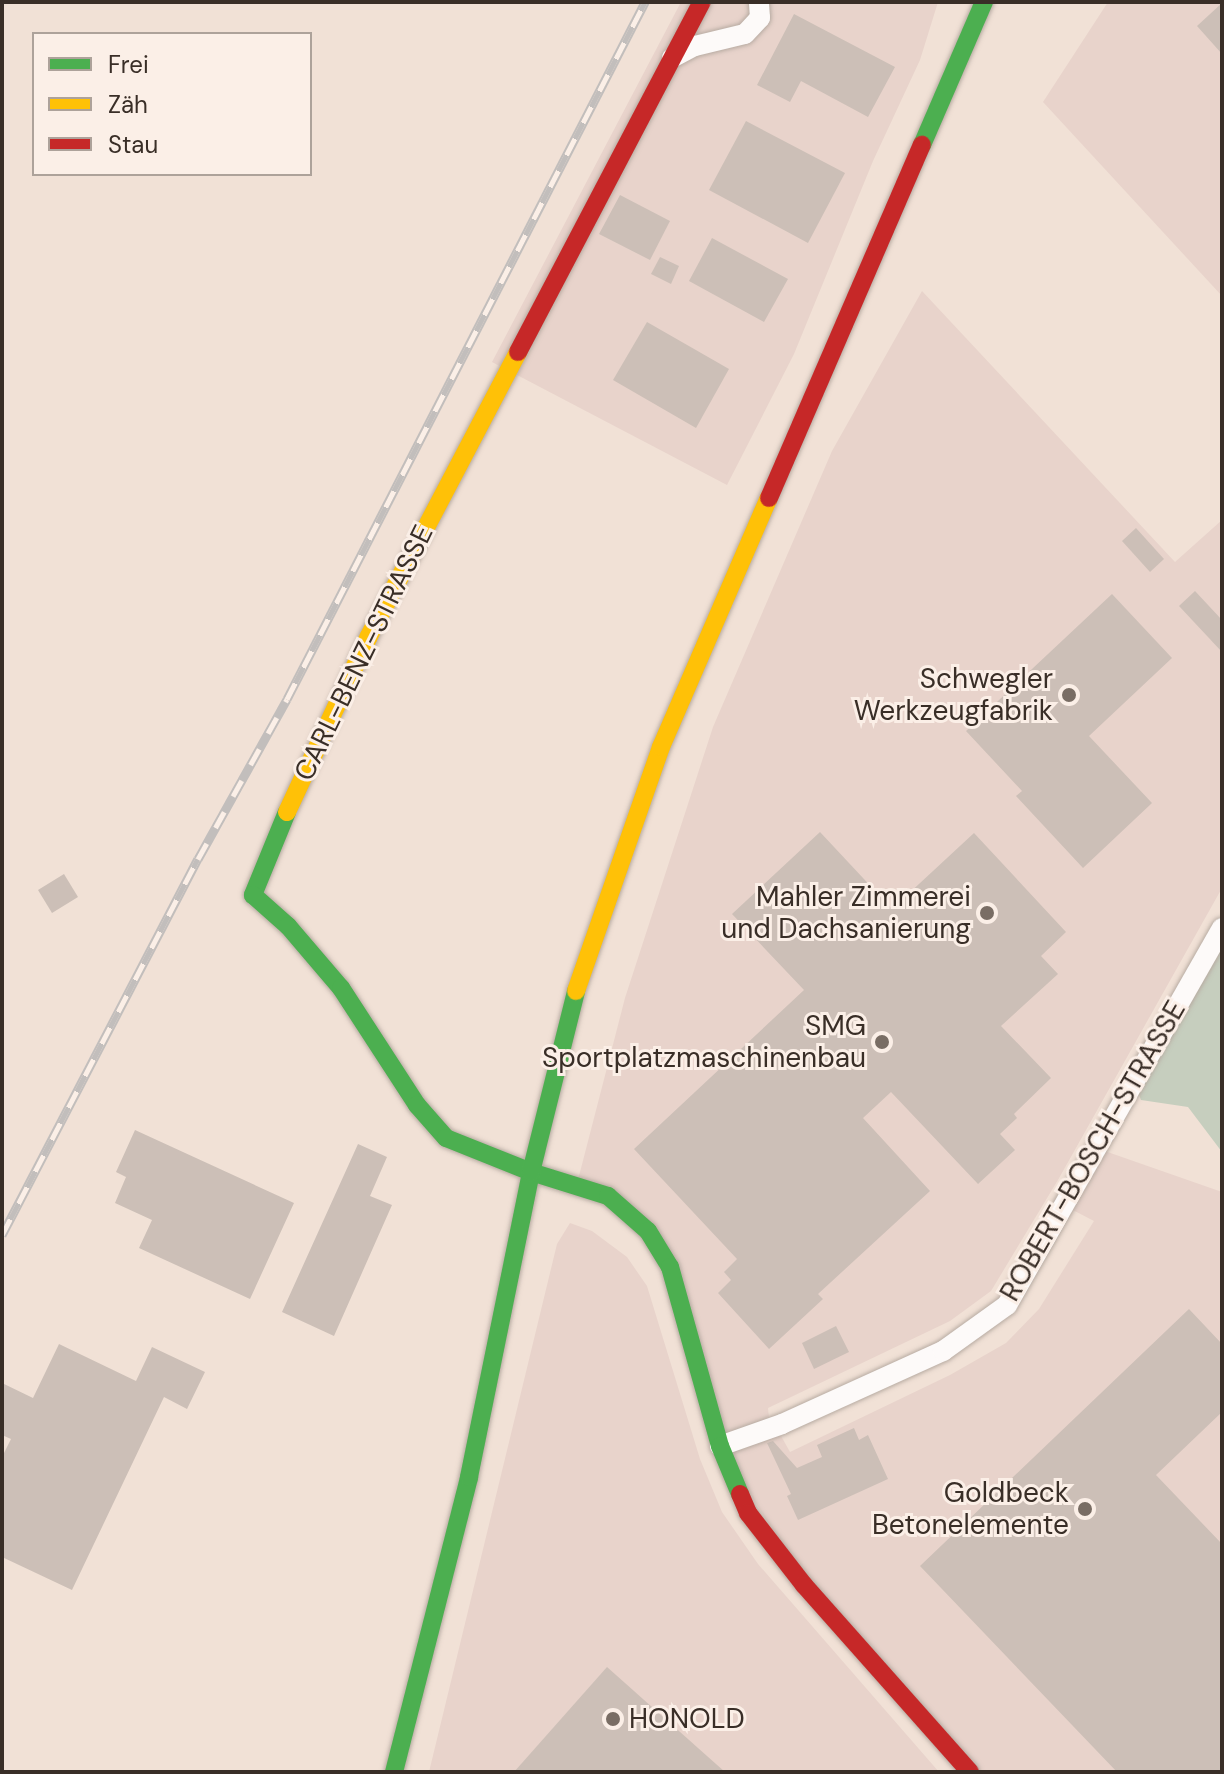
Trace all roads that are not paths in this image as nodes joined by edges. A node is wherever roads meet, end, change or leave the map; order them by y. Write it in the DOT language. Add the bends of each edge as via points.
graph roads {
  1 [pos="702,2"];
  2 [pos="759,2"];
  3 [pos="984,2"];
  4 [pos="672,58"];
  5 [pos="1222,928"];
  6 [pos="531,1172"];
  7 [pos="720,1446"];
  8 [pos="394,1772"];
  9 [pos="970,1772"];
  1 -- 4 [label="street, CARL-BENZ-STRASSE"];
  2 -- 4 [label="street" via="760,18 745,34 695,46"];
  3 -- 6 [label="street" via="661,747 577,988"];
  4 -- 6 [label="street, CARL-BENZ-STRASSE" via="369,636 253,895 288,926 341,988 417,1105 446,1138"];
  5 -- 7 [label="street, ROBERT-BOSCH-STRASSE" via="1007,1305 943,1351 782,1424"];
  6 -- 7 [label="street" via="608,1196 648,1231 670,1267"];
  6 -- 8 [label="street" via="469,1477"];
  7 -- 9 [label="street" via="748,1513 770,1545"];
}
